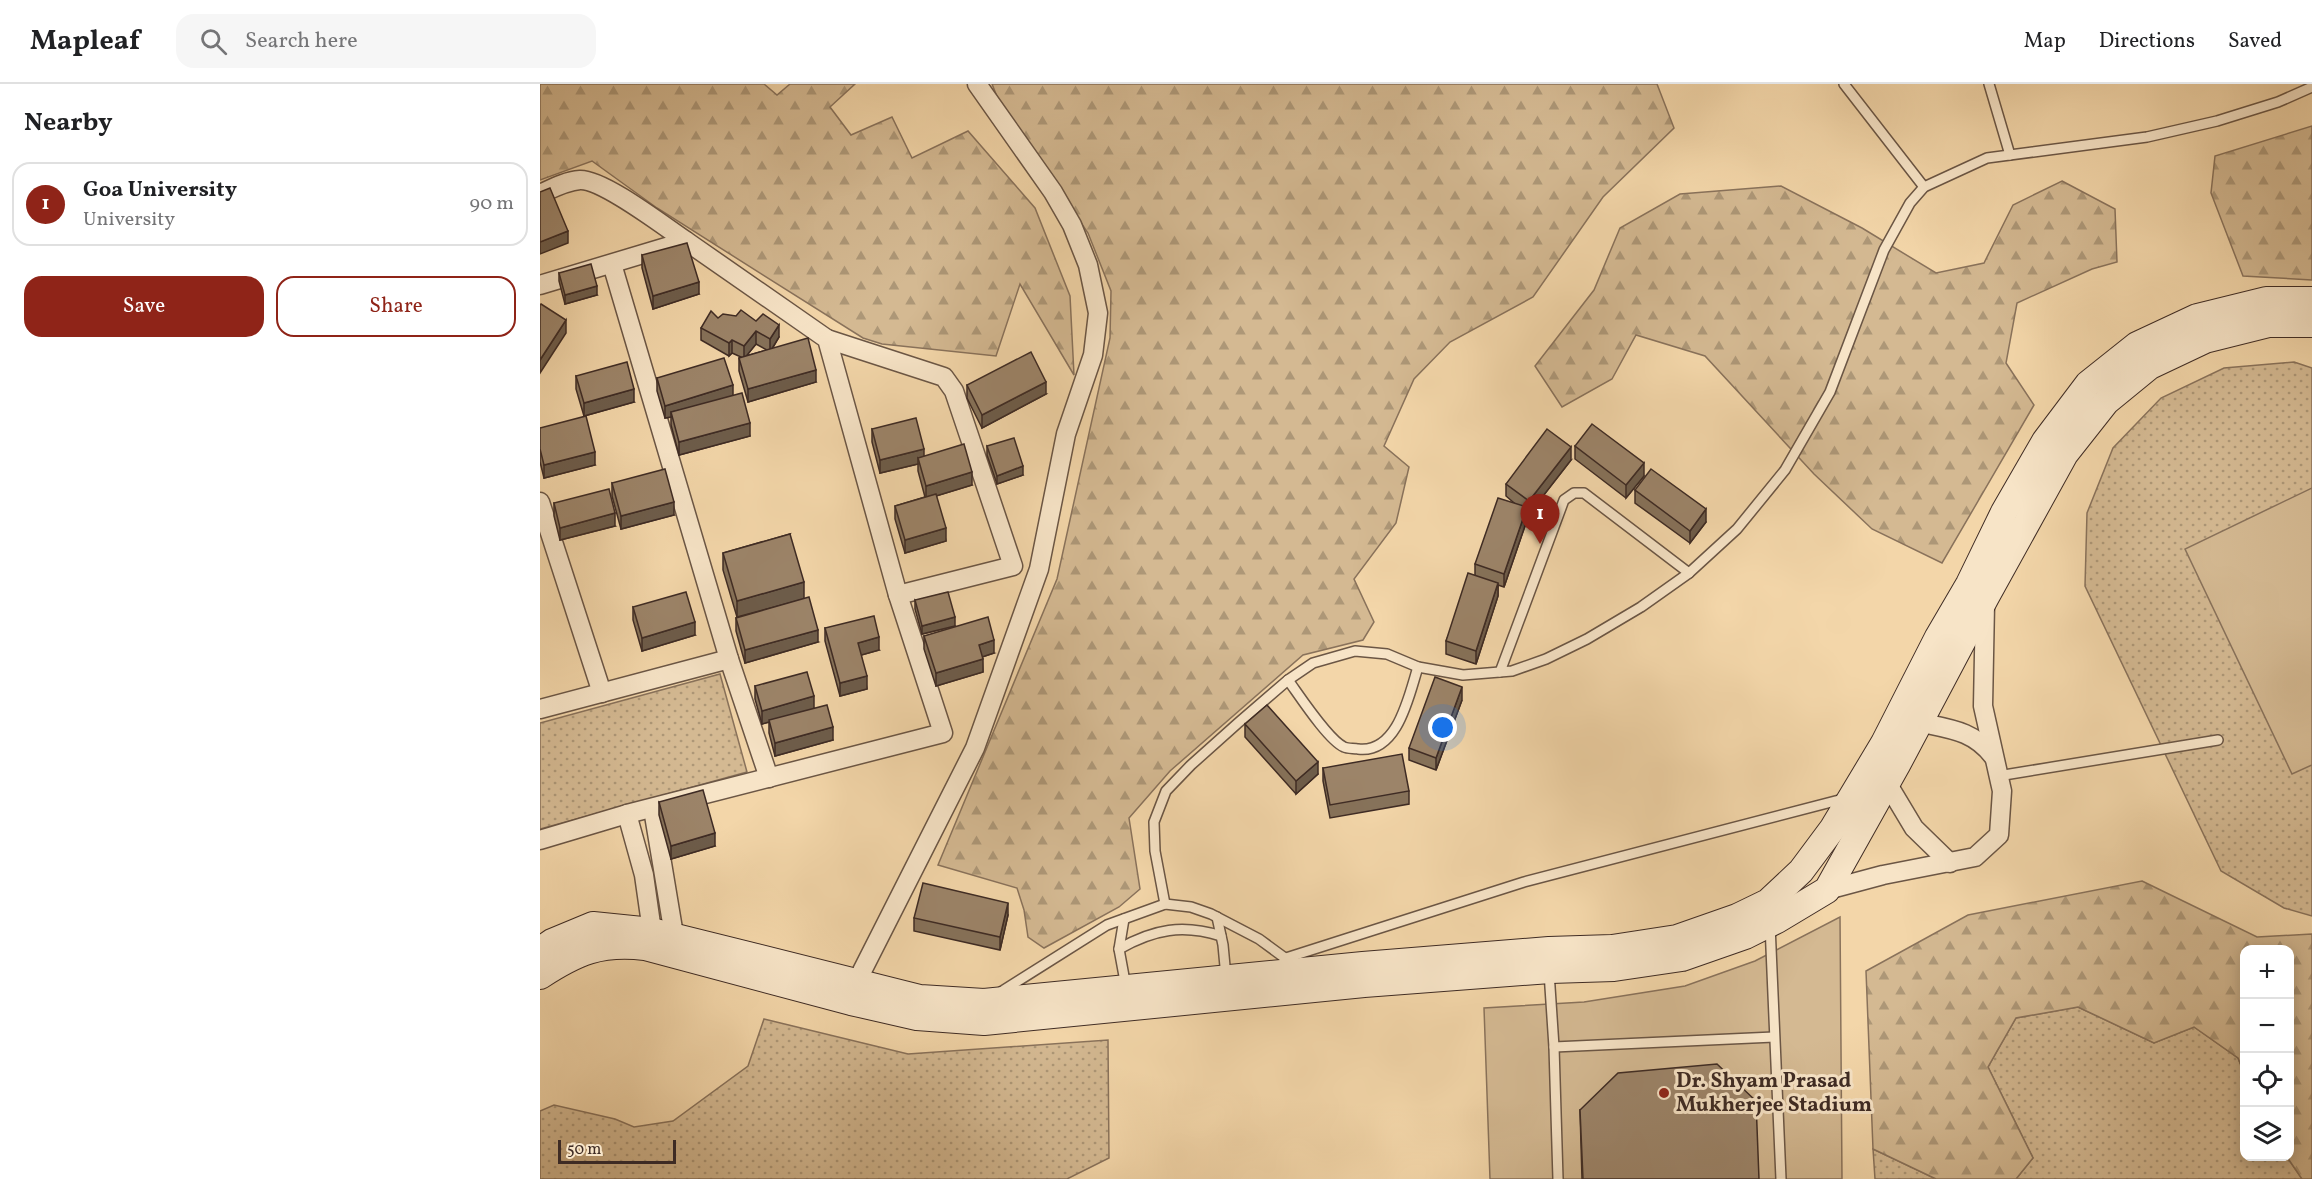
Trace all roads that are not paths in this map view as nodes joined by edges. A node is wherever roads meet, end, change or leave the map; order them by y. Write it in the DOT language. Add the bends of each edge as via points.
graph roads {
  1 [pos="977,84"];
  2 [pos="1844,84"];
  3 [pos="1989,84"];
  4 [pos="2312,87"];
  5 [pos="2010,155"];
  6 [pos="1924,187"];
  7 [pos="540,194"];
  8 [pos="686,241"];
  9 [pos="612,264"];
  10 [pos="540,285"];
  11 [pos="2312,300"];
  12 [pos="2312,324"];
  13 [pos="827,339"];
  14 [pos="540,502"];
  15 [pos="1689,573"];
  16 [pos="898,595"];
  17 [pos="1976,601"];
  18 [pos="729,659"];
  19 [pos="1418,667"];
  20 [pos="1500,672"];
  21 [pos="1288,680"];
  22 [pos="602,693"];
  23 [pos="540,709"];
  24 [pos="1918,722"];
  25 [pos="2218,740"];
  26 [pos="1994,757"];
  27 [pos="1998,776"];
  28 [pos="769,778"];
  29 [pos="1887,783"];
  30 [pos="1851,798"];
  31 [pos="653,808"];
  32 [pos="627,814"];
  33 [pos="540,840"];
  34 [pos="1950,863"];
  35 [pos="1827,890"];
  36 [pos="1165,904"];
  37 [pos="1217,917"];
  38 [pos="1124,919"];
  39 [pos="1770,923"];
  40 [pos="664,933"];
  41 [pos="1221,936"];
  42 [pos="1119,949"];
  43 [pos="540,950"];
  44 [pos="1293,964"];
  45 [pos="1536,964"];
  46 [pos="540,976"];
  47 [pos="1226,977"];
  48 [pos="856,983"];
  49 [pos="1127,997"];
  50 [pos="984,1002"];
  51 [pos="1774,1037"];
  52 [pos="1554,1047"];
  53 [pos="1558,1179"];
  54 [pos="1781,1179"];
  1 -- 48 [label="street" via="1072,225 1088,265 1098,313 1093,355 1066,434 1039,569 975,748"];
  2 -- 6 [label="lane"];
  3 -- 5 [label="lane"];
  4 -- 5 [label="lane" via="2217,121 2147,137"];
  5 -- 6 [label="lane" via="1987,158"];
  6 -- 15 [label="lane" via="1910,203 1884,250 1830,392 1785,470 1737,529"];
  7 -- 8 [label="street" via="582,180 599,184"];
  8 -- 9 [label="street"];
  8 -- 13 [label="street"];
  9 -- 10 [label="street"];
  9 -- 18 [label="street"];
  11 -- 17 [label="main road" via="2266,300 2197,317 2137,345 2088,384 2045,441 2004,512"];
  12 -- 17 [label="main road" via="2269,324 2205,340 2150,366 2106,402 2066,454"];
  13 -- 16 [label="street"];
  13 -- 16 [label="street" via="944,377 954,391 1013,566"];
  14 -- 22 [label="street"];
  15 -- 20 [label="lane" via="1587,639 1546,659"];
  15 -- 20 [label="lane" via="1584,493 1574,493 1564,500"];
  16 -- 28 [label="street" via="943,733"];
  17 -- 24 [label="main road"];
  17 -- 26 [label="street" via="1983,706"];
  17 -- 30 [label="main road"];
  18 -- 22 [label="street"];
  18 -- 28 [label="street"];
  19 -- 20 [label="lane" via="1463,675"];
  19 -- 21 [label="lane" via="1387,654 1355,651 1314,663"];
  19 -- 21 [label="lane" via="1400,722 1384,741 1366,750 1344,747 1326,731"];
  21 -- 36 [label="lane" via="1166,791 1154,822"];
  22 -- 23 [label="street"];
  24 -- 26 [label="street" via="1968,734 1983,743"];
  24 -- 29 [label="main road"];
  25 -- 27 [label="lane"];
  26 -- 27 [label="street"];
  27 -- 34 [label="street" via="2002,791 1999,835 1975,856"];
  28 -- 31 [label="street"];
  29 -- 34 [label="street" via="1914,828"];
  29 -- 35 [label="main road"];
  30 -- 44 [label="lane" via="1524,882"];
  30 -- 45 [label="main road" via="1801,871 1767,902 1737,917 1666,940"];
  31 -- 32 [label="street"];
  31 -- 40 [label="street"];
  32 -- 33 [label="street"];
  32 -- 40 [label="street"];
  34 -- 35 [label="street"];
  35 -- 39 [label="main road"];
  36 -- 37 [label="lane" via="1191,907"];
  36 -- 38 [label="lane"];
  37 -- 41 [label="lane"];
  37 -- 44 [label="lane" via="1259,939"];
  38 -- 42 [label="lane"];
  38 -- 50 [label="lane" via="1107,925"];
  39 -- 45 [label="main road" via="1682,958 1614,968"];
  39 -- 51 [label="lane"];
  40 -- 43 [label="main road" via="593,925"];
  40 -- 48 [label="main road"];
  41 -- 42 [label="lane" via="1193,928 1178,929 1134,940"];
  41 -- 47 [label="lane"];
  42 -- 49 [label="lane"];
  44 -- 45 [label="main road"];
  44 -- 47 [label="main road"];
  45 -- 49 [label="main road" via="1364,984"];
  45 -- 52 [label="lane"];
  46 -- 49 [label="main road" via="561,962 600,946 629,945 917,1017 984,1022"];
  47 -- 49 [label="main road"];
  48 -- 50 [label="main road" via="920,998"];
  49 -- 50 [label="main road"];
  51 -- 52 [label="lane"];
  51 -- 54 [label="lane"];
  52 -- 53 [label="lane"];
}
